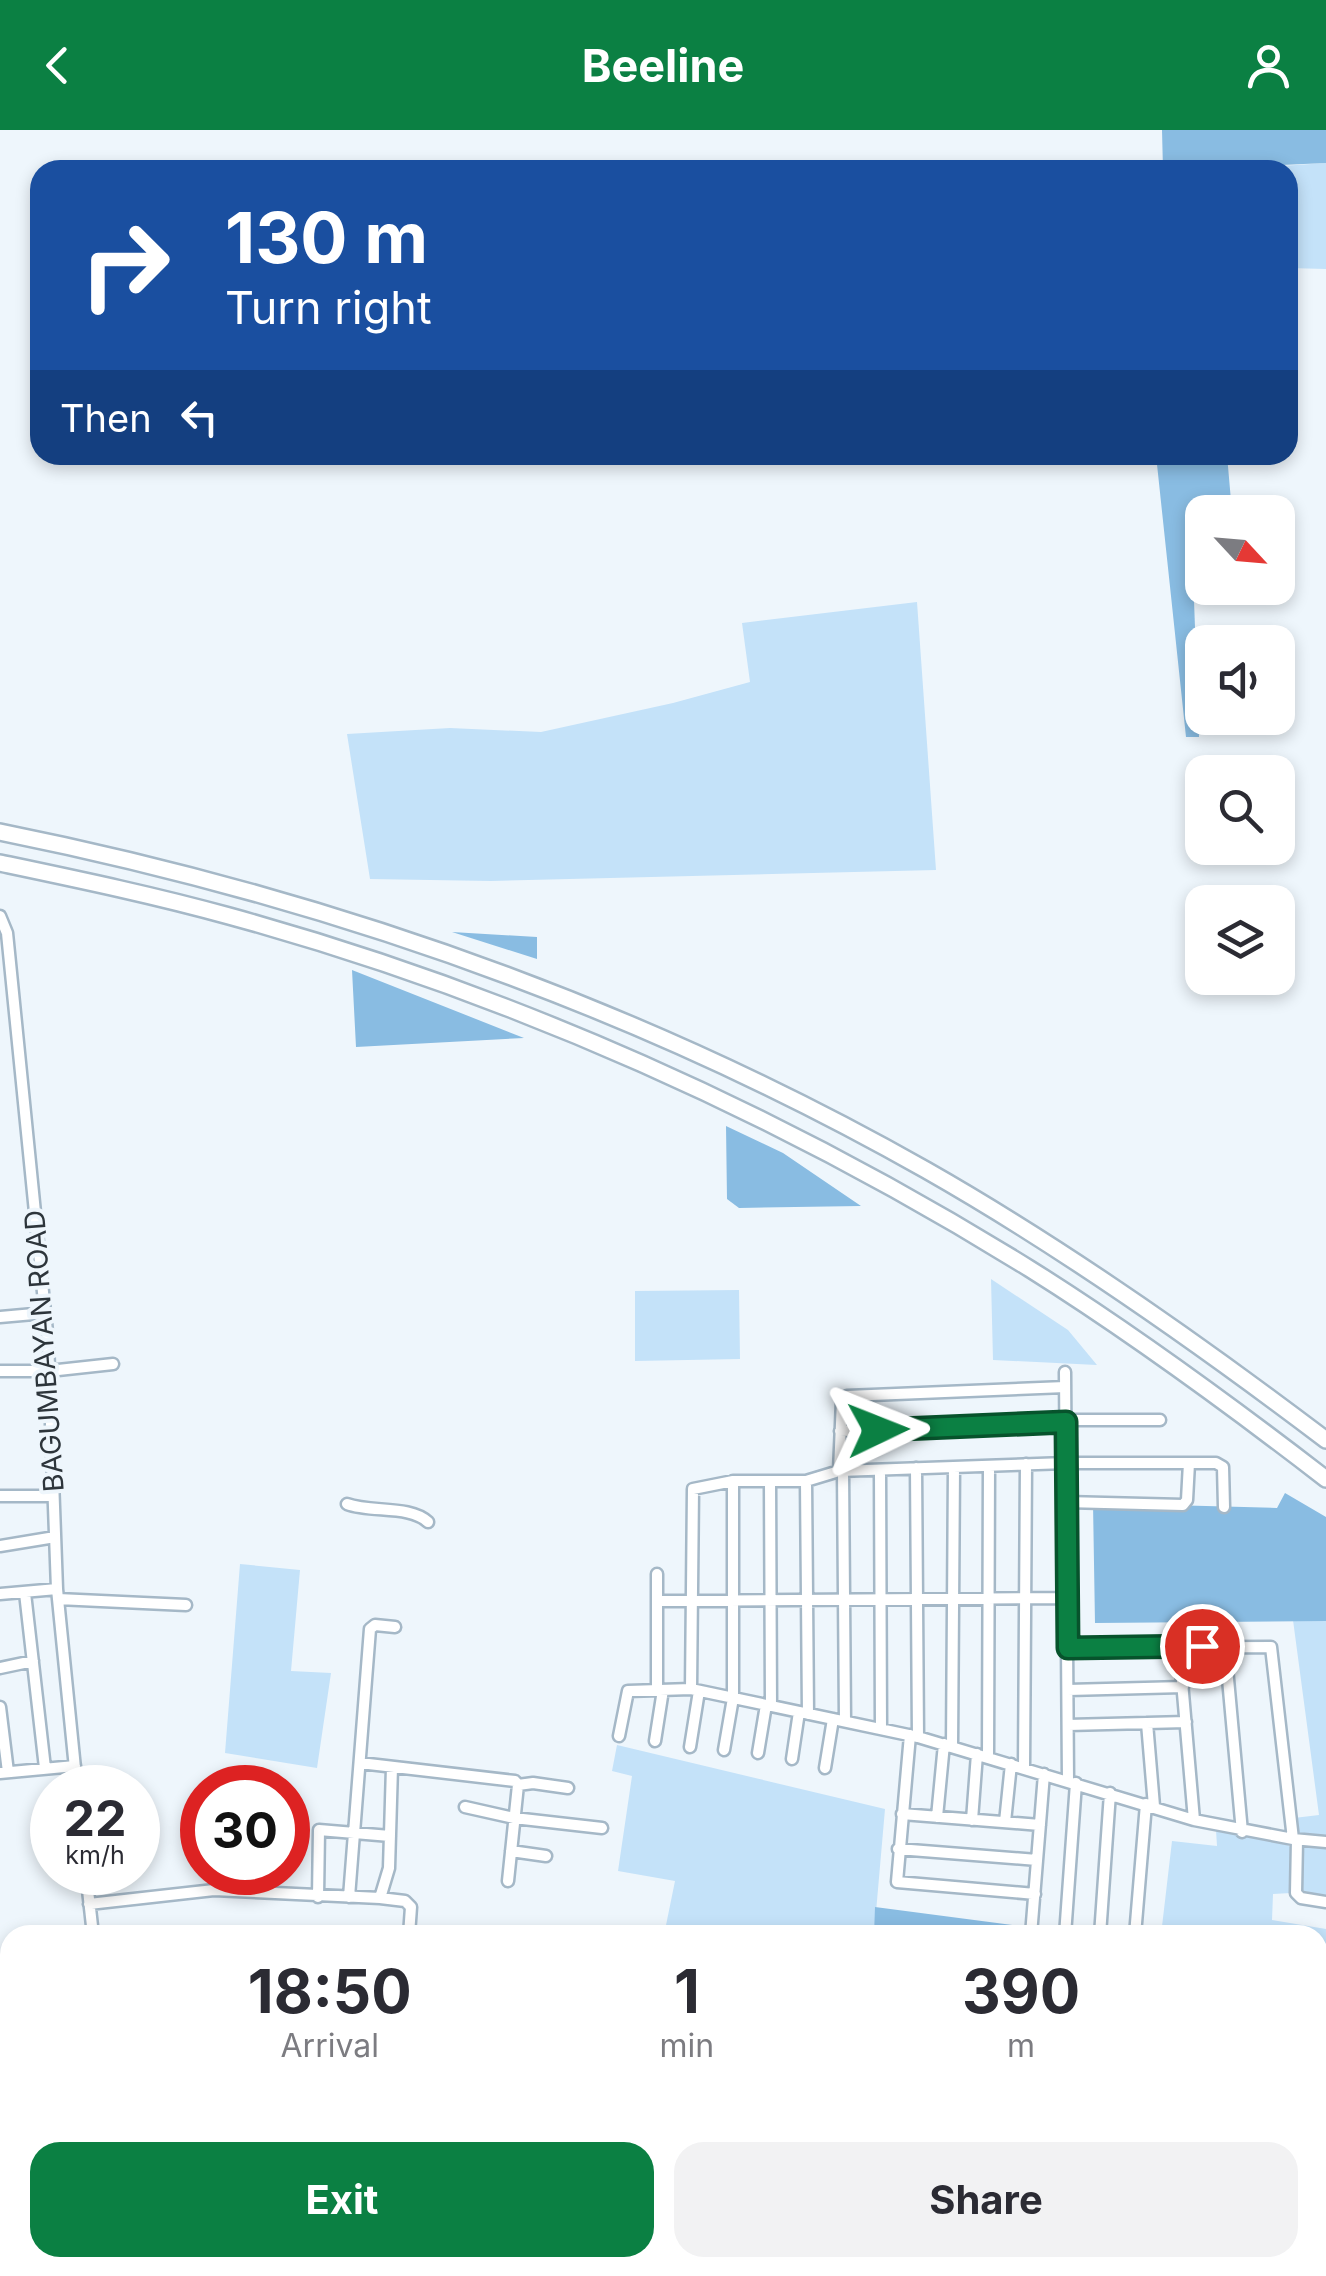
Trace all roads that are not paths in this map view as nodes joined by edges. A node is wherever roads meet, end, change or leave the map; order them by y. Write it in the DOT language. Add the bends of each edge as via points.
graph roads {
  1 [pos="0,832"];
  2 [pos="0,863"];
  3 [pos="0,916"];
  4 [pos="45,1314"];
  5 [pos="0,1318"];
  6 [pos="113,1364"];
  7 [pos="0,1371"];
  8 [pos="49,1371"];
  9 [pos="1065,1372"];
  10 [pos="1066,1387"];
  11 [pos="1160,1420"];
  12 [pos="1066,1421"];
  13 [pos="840,1431"];
  14 [pos="1326,1440"];
  15 [pos="1066,1463"];
  16 [pos="1189,1463"];
  17 [pos="1026,1464"];
  18 [pos="989,1466"];
  19 [pos="954,1467"];
  20 [pos="916,1468"];
  21 [pos="880,1470"];
  22 [pos="841,1471"];
  23 [pos="1326,1478"];
  24 [pos="732,1481"];
  25 [pos="770,1481"];
  26 [pos="806,1481"];
  27 [pos="0,1496"];
  28 [pos="53,1496"];
  29 [pos="1066,1502"];
  30 [pos="347,1504"];
  31 [pos="1224,1507"];
  32 [pos="428,1522"];
  33 [pos="54,1537"];
  34 [pos="0,1546"];
  35 [pos="657,1574"];
  36 [pos="25,1593"];
  37 [pos="0,1594"];
  38 [pos="57,1594"];
  39 [pos="989,1598"];
  40 [pos="1025,1598"];
  41 [pos="1067,1598"];
  42 [pos="880,1599"];
  43 [pos="917,1599"];
  44 [pos="953,1599"];
  45 [pos="657,1600"];
  46 [pos="692,1600"];
  47 [pos="733,1600"];
  48 [pos="770,1600"];
  49 [pos="807,1600"];
  50 [pos="844,1600"];
  51 [pos="186,1605"];
  52 [pos="395,1627"];
  53 [pos="1225,1646"];
  54 [pos="1179,1647"];
  55 [pos="1068,1648"];
  56 [pos="33,1661"];
  57 [pos="0,1668"];
  58 [pos="1183,1686"];
  59 [pos="660,1690"];
  60 [pos="695,1690"];
  61 [pos="1068,1690"];
  62 [pos="733,1698"];
  63 [pos="768,1706"];
  64 [pos="0,1707"];
  65 [pos="803,1713"];
  66 [pos="839,1720"];
  67 [pos="1186,1722"];
  68 [pos="1147,1723"];
  69 [pos="1068,1724"];
  70 [pos="880,1729"];
  71 [pos="619,1736"];
  72 [pos="914,1736"];
  73 [pos="655,1740"];
  74 [pos="948,1745"];
  75 [pos="690,1746"];
  76 [pos="724,1750"];
  77 [pos="758,1753"];
  78 [pos="983,1756"];
  79 [pos="792,1759"];
  80 [pos="360,1763"];
  81 [pos="1011,1764"];
  82 [pos="45,1765"];
  83 [pos="75,1765"];
  84 [pos="392,1767"];
  85 [pos="825,1768"];
  86 [pos="1024,1768"];
  87 [pos="30,1770"];
  88 [pos="4,1773"];
  89 [pos="1044,1774"];
  90 [pos="1072,1782"];
  91 [pos="518,1785"];
  92 [pos="568,1788"];
  93 [pos="1110,1793"];
  94 [pos="1150,1805"];
  95 [pos="464,1807"];
  96 [pos="902,1814"];
  97 [pos="937,1817"];
  98 [pos="514,1818"];
  99 [pos="972,1820"];
  100 [pos="1194,1820"];
  101 [pos="1005,1822"];
  102 [pos="1040,1825"];
  103 [pos="602,1828"];
  104 [pos="1242,1832"];
  105 [pos="354,1833"];
  106 [pos="390,1836"];
  107 [pos="1295,1840"];
  108 [pos="1326,1842"];
  109 [pos="898,1849"];
  110 [pos="511,1851"];
  111 [pos="546,1856"];
  112 [pos="1038,1860"];
  113 [pos="508,1882"];
  114 [pos="1035,1894"];
  115 [pos="88,1895"];
  116 [pos="318,1897"];
  117 [pos="349,1898"];
  118 [pos="380,1898"];
  119 [pos="1326,1902"];
  120 [pos="89,1904"];
  121 [pos="92,1925"];
  122 [pos="409,1925"];
  123 [pos="1033,1925"];
  124 [pos="1065,1925"];
  125 [pos="1101,1925"];
  126 [pos="1136,1925"];
  1 -- 14 [label="highway" via="117,856 344,918 653,1035 779,1094 995,1211"];
  2 -- 23 [label="highway" via="338,949 584,1039 766,1121 1029,1268"];
  3 -- 4 [label="street, BAGUMBAYAN ROAD" via="7,933"];
  4 -- 5 [label="street"];
  4 -- 8 [label="street, BAGUMBAYAN ROAD"];
  6 -- 8 [label="street"];
  7 -- 8 [label="street"];
  8 -- 28 [label="street, BAGUMBAYAN ROAD"];
  9 -- 10 [label="street"];
  10 -- 12 [label="street"];
  10 -- 13 [label="street" via="846,1396"];
  11 -- 12 [label="street"];
  12 -- 13 [label="street"];
  12 -- 15 [label="street"];
  13 -- 22 [label="street"];
  15 -- 16 [label="street"];
  15 -- 17 [label="street"];
  15 -- 29 [label="street"];
  16 -- 29 [label="street" via="1183,1506"];
  16 -- 31 [label="street" via="1223,1467"];
  17 -- 18 [label="street"];
  17 -- 40 [label="street"];
  18 -- 19 [label="street"];
  18 -- 39 [label="street"];
  19 -- 20 [label="street"];
  19 -- 44 [label="street"];
  20 -- 21 [label="street"];
  20 -- 43 [label="street"];
  21 -- 22 [label="street"];
  21 -- 42 [label="street"];
  22 -- 26 [label="street"];
  22 -- 50 [label="street"];
  24 -- 25 [label="street"];
  24 -- 46 [label="street" via="693,1490"];
  24 -- 47 [label="street"];
  25 -- 26 [label="street"];
  25 -- 48 [label="street"];
  26 -- 49 [label="street"];
  27 -- 28 [label="street"];
  28 -- 33 [label="street, BAGUMBAYAN ROAD"];
  29 -- 41 [label="street"];
  30 -- 32 [label="street" via="420,1515"];
  33 -- 34 [label="street"];
  33 -- 38 [label="street, BAGUMBAYAN ROAD"];
  35 -- 45 [label="street"];
  36 -- 37 [label="street"];
  36 -- 38 [label="street"];
  36 -- 56 [label="street"];
  38 -- 51 [label="street"];
  38 -- 83 [label="street, BAGUMBAYAN ROAD"];
  39 -- 40 [label="street"];
  39 -- 44 [label="street"];
  39 -- 78 [label="street"];
  40 -- 41 [label="street"];
  40 -- 86 [label="street"];
  41 -- 55 [label="street"];
  42 -- 43 [label="street"];
  42 -- 50 [label="street"];
  42 -- 70 [label="street"];
  43 -- 44 [label="street"];
  43 -- 72 [label="street"];
  44 -- 74 [label="street"];
  45 -- 46 [label="street"];
  45 -- 59 [label="street"];
  46 -- 47 [label="street"];
  46 -- 60 [label="street"];
  47 -- 48 [label="street"];
  47 -- 62 [label="street"];
  48 -- 49 [label="street"];
  48 -- 63 [label="street"];
  49 -- 50 [label="street"];
  49 -- 65 [label="street"];
  50 -- 66 [label="street"];
  52 -- 80 [label="street" via="370,1629"];
  53 -- 54 [label="street"];
  53 -- 104 [label="street"];
  53 -- 107 [label="street" via="1266,1644 1274,1650"];
  54 -- 55 [label="street"];
  54 -- 58 [label="street"];
  55 -- 61 [label="street"];
  56 -- 57 [label="street"];
  56 -- 82 [label="street"];
  58 -- 61 [label="street"];
  58 -- 67 [label="street"];
  59 -- 60 [label="street"];
  59 -- 71 [label="street" via="628,1691"];
  59 -- 73 [label="street"];
  60 -- 62 [label="street"];
  60 -- 75 [label="street"];
  61 -- 69 [label="street"];
  62 -- 63 [label="street"];
  62 -- 76 [label="street"];
  63 -- 65 [label="street"];
  63 -- 77 [label="street"];
  64 -- 88 [label="street"];
  65 -- 66 [label="street"];
  65 -- 79 [label="street"];
  66 -- 70 [label="street"];
  66 -- 85 [label="street"];
  67 -- 68 [label="street"];
  67 -- 100 [label="street"];
  68 -- 69 [label="street"];
  68 -- 94 [label="street"];
  69 -- 90 [label="street"];
  70 -- 72 [label="street"];
  72 -- 74 [label="street"];
  72 -- 96 [label="street"];
  74 -- 78 [label="street"];
  74 -- 97 [label="street"];
  78 -- 81 [label="street"];
  78 -- 99 [label="street"];
  80 -- 84 [label="street"];
  80 -- 105 [label="street"];
  81 -- 86 [label="street"];
  81 -- 101 [label="street"];
  84 -- 91 [label="street"];
  84 -- 106 [label="street"];
  86 -- 89 [label="street"];
  87 -- 88 [label="street"];
  89 -- 90 [label="street"];
  89 -- 102 [label="street"];
  90 -- 93 [label="street"];
  90 -- 124 [label="street"];
  91 -- 92 [label="street"];
  91 -- 98 [label="street"];
  93 -- 94 [label="street"];
  93 -- 125 [label="street"];
  94 -- 100 [label="street"];
  94 -- 126 [label="street"];
  95 -- 98 [label="street"];
  96 -- 97 [label="street"];
  96 -- 109 [label="street"];
  97 -- 99 [label="street"];
  98 -- 103 [label="street"];
  98 -- 110 [label="street"];
  99 -- 101 [label="street"];
  100 -- 104 [label="street"];
  101 -- 102 [label="street"];
  102 -- 112 [label="street"];
  104 -- 107 [label="street"];
  105 -- 106 [label="street"];
  105 -- 116 [label="street" via="319,1830"];
  105 -- 117 [label="street"];
  106 -- 118 [label="street"];
  107 -- 108 [label="street"];
  107 -- 119 [label="street" via="1296,1894"];
  109 -- 112 [label="street"];
  109 -- 114 [label="street" via="900,1884"];
  110 -- 111 [label="street"];
  110 -- 113 [label="street"];
  112 -- 114 [label="street"];
  114 -- 123 [label="street"];
  115 -- 120 [label="street"];
  116 -- 117 [label="street"];
  116 -- 120 [label="street" via="214,1890"];
  117 -- 118 [label="street"];
  118 -- 122 [label="street" via="405,1901"];
  120 -- 121 [label="street"];
}
